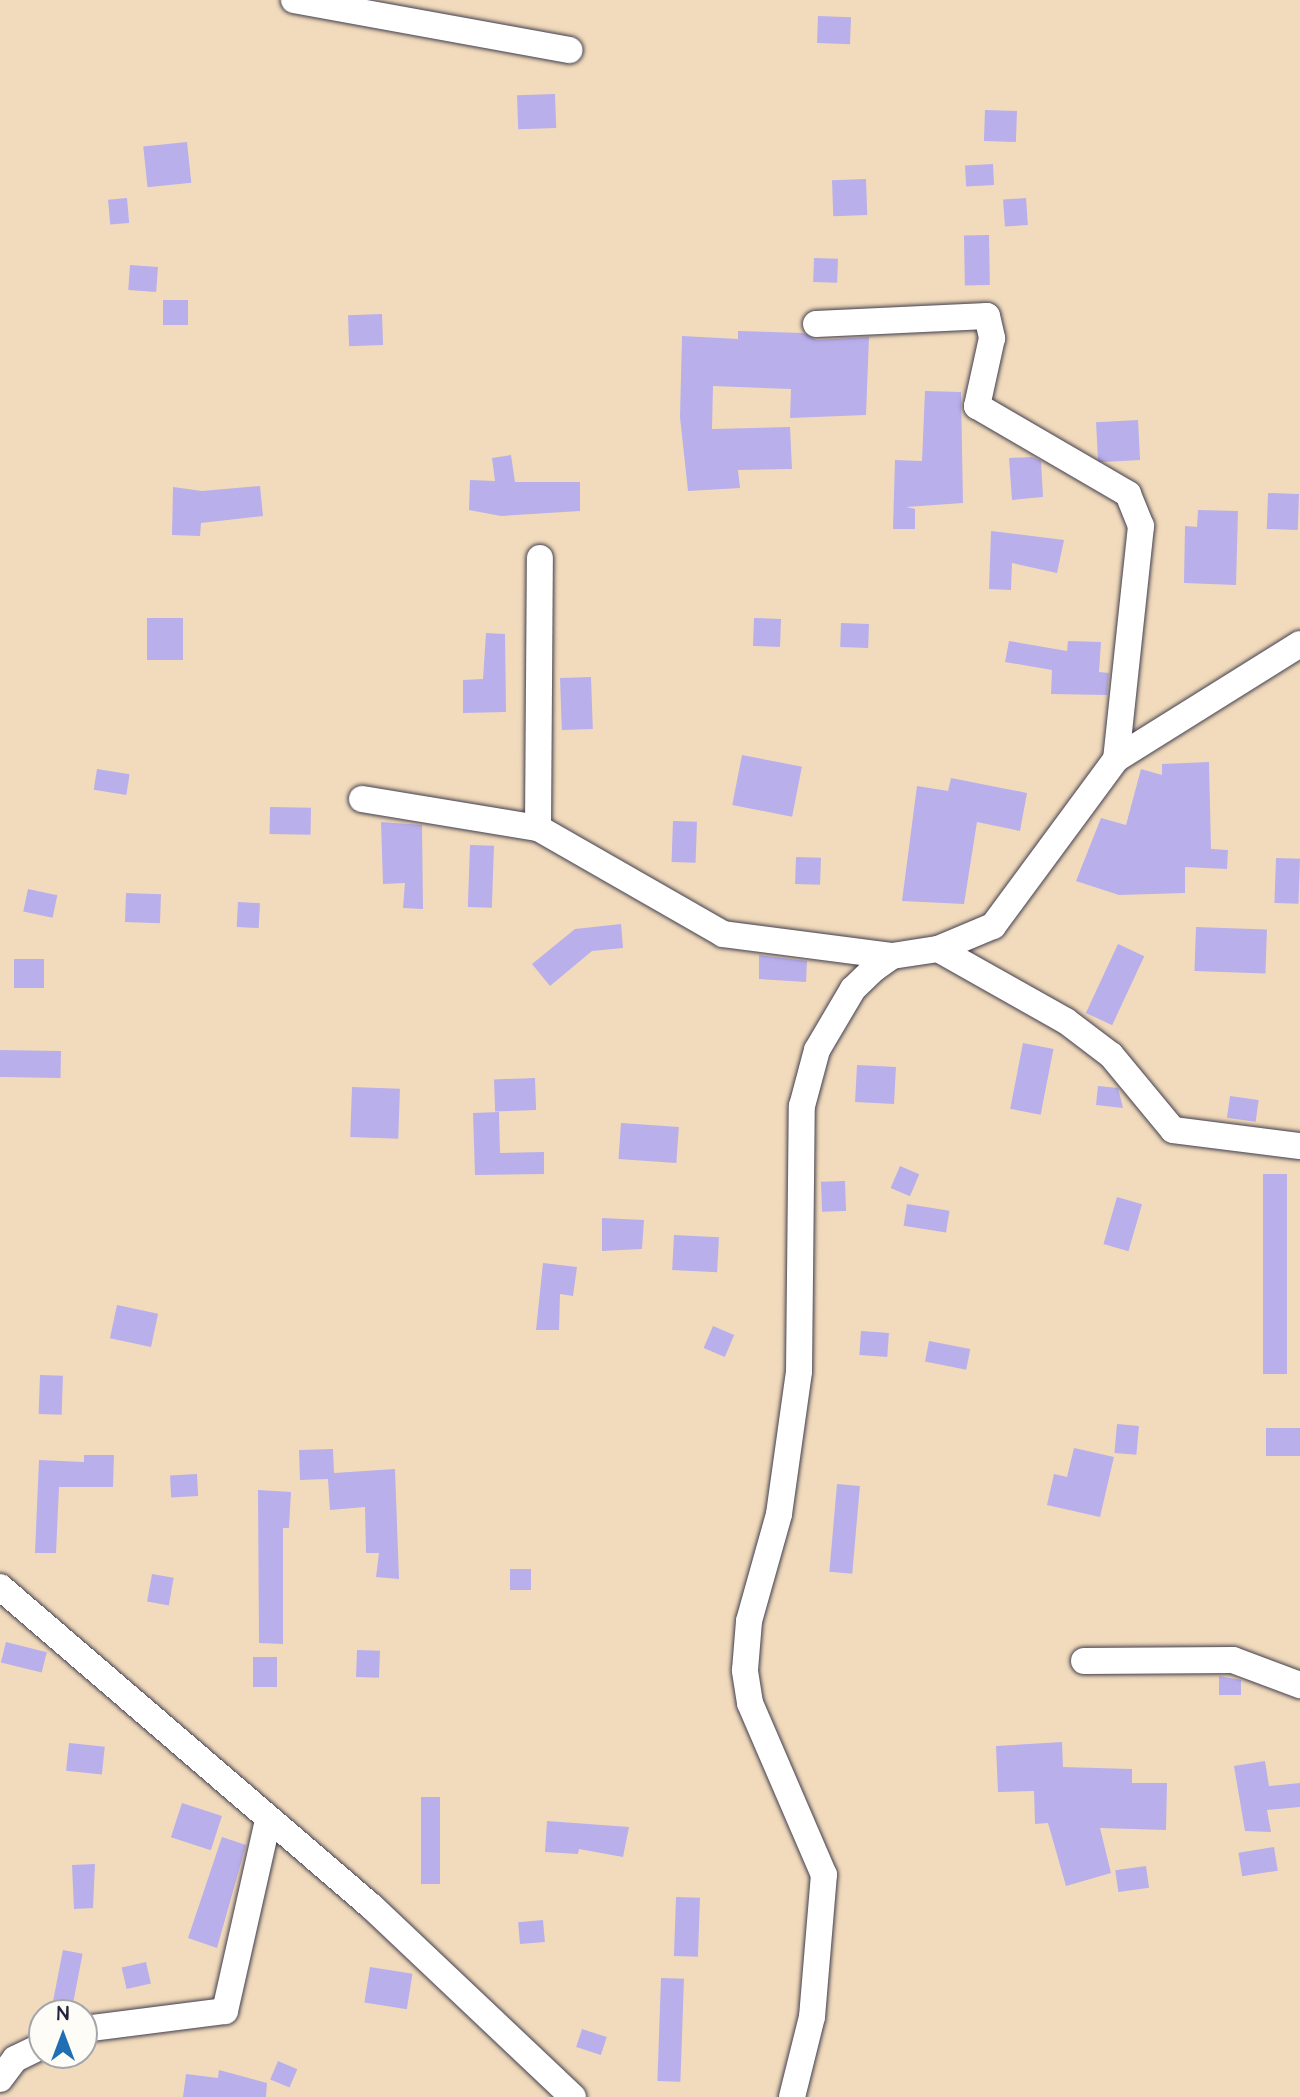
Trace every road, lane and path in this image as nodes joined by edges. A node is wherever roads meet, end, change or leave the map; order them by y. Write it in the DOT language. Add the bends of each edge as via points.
graph roads {
  1 [pos="295,0"];
  2 [pos="570,50"];
  3 [pos="816,324"];
  4 [pos="540,558"];
  5 [pos="1300,644"];
  6 [pos="1116,759"];
  7 [pos="362,799"];
  8 [pos="538,828"];
  9 [pos="938,949"];
  10 [pos="892,956"];
  11 [pos="1300,1146"];
  12 [pos="0,1587"];
  13 [pos="1084,1661"];
  14 [pos="1300,1685"];
  15 [pos="268,1820"];
  16 [pos="98,2027"];
  17 [pos="28,2053"];
  18 [pos="0,2079"];
  19 [pos="573,2097"];
  20 [pos="792,2097"];
  1 -- 2 [label="street"];
  3 -- 6 [label="street" via="987,316 992,338 977,406 1128,494 1141,526"];
  4 -- 8 [label="street"];
  5 -- 6 [label="street"];
  6 -- 9 [label="street" via="1009,909 974,936"];
  7 -- 8 [label="street"];
  8 -- 10 [label="street" via="723,934"];
  9 -- 10 [label="street"];
  9 -- 11 [label="street" via="1010,986 1102,1048 1173,1130"];
  10 -- 20 [label="street" via="853,989 830,1021 807,1079 799,1371 779,1514 749,1621 745,1670 750,1703 824,1875 812,2017"];
  12 -- 15 [label="street"];
  13 -- 14 [label="street" via="1233,1660"];
  15 -- 16 [label="street" via="225,2011"];
  15 -- 19 [label="street" via="371,1906"];
  17 -- 18 [label="street" via="15,2059"];
}
